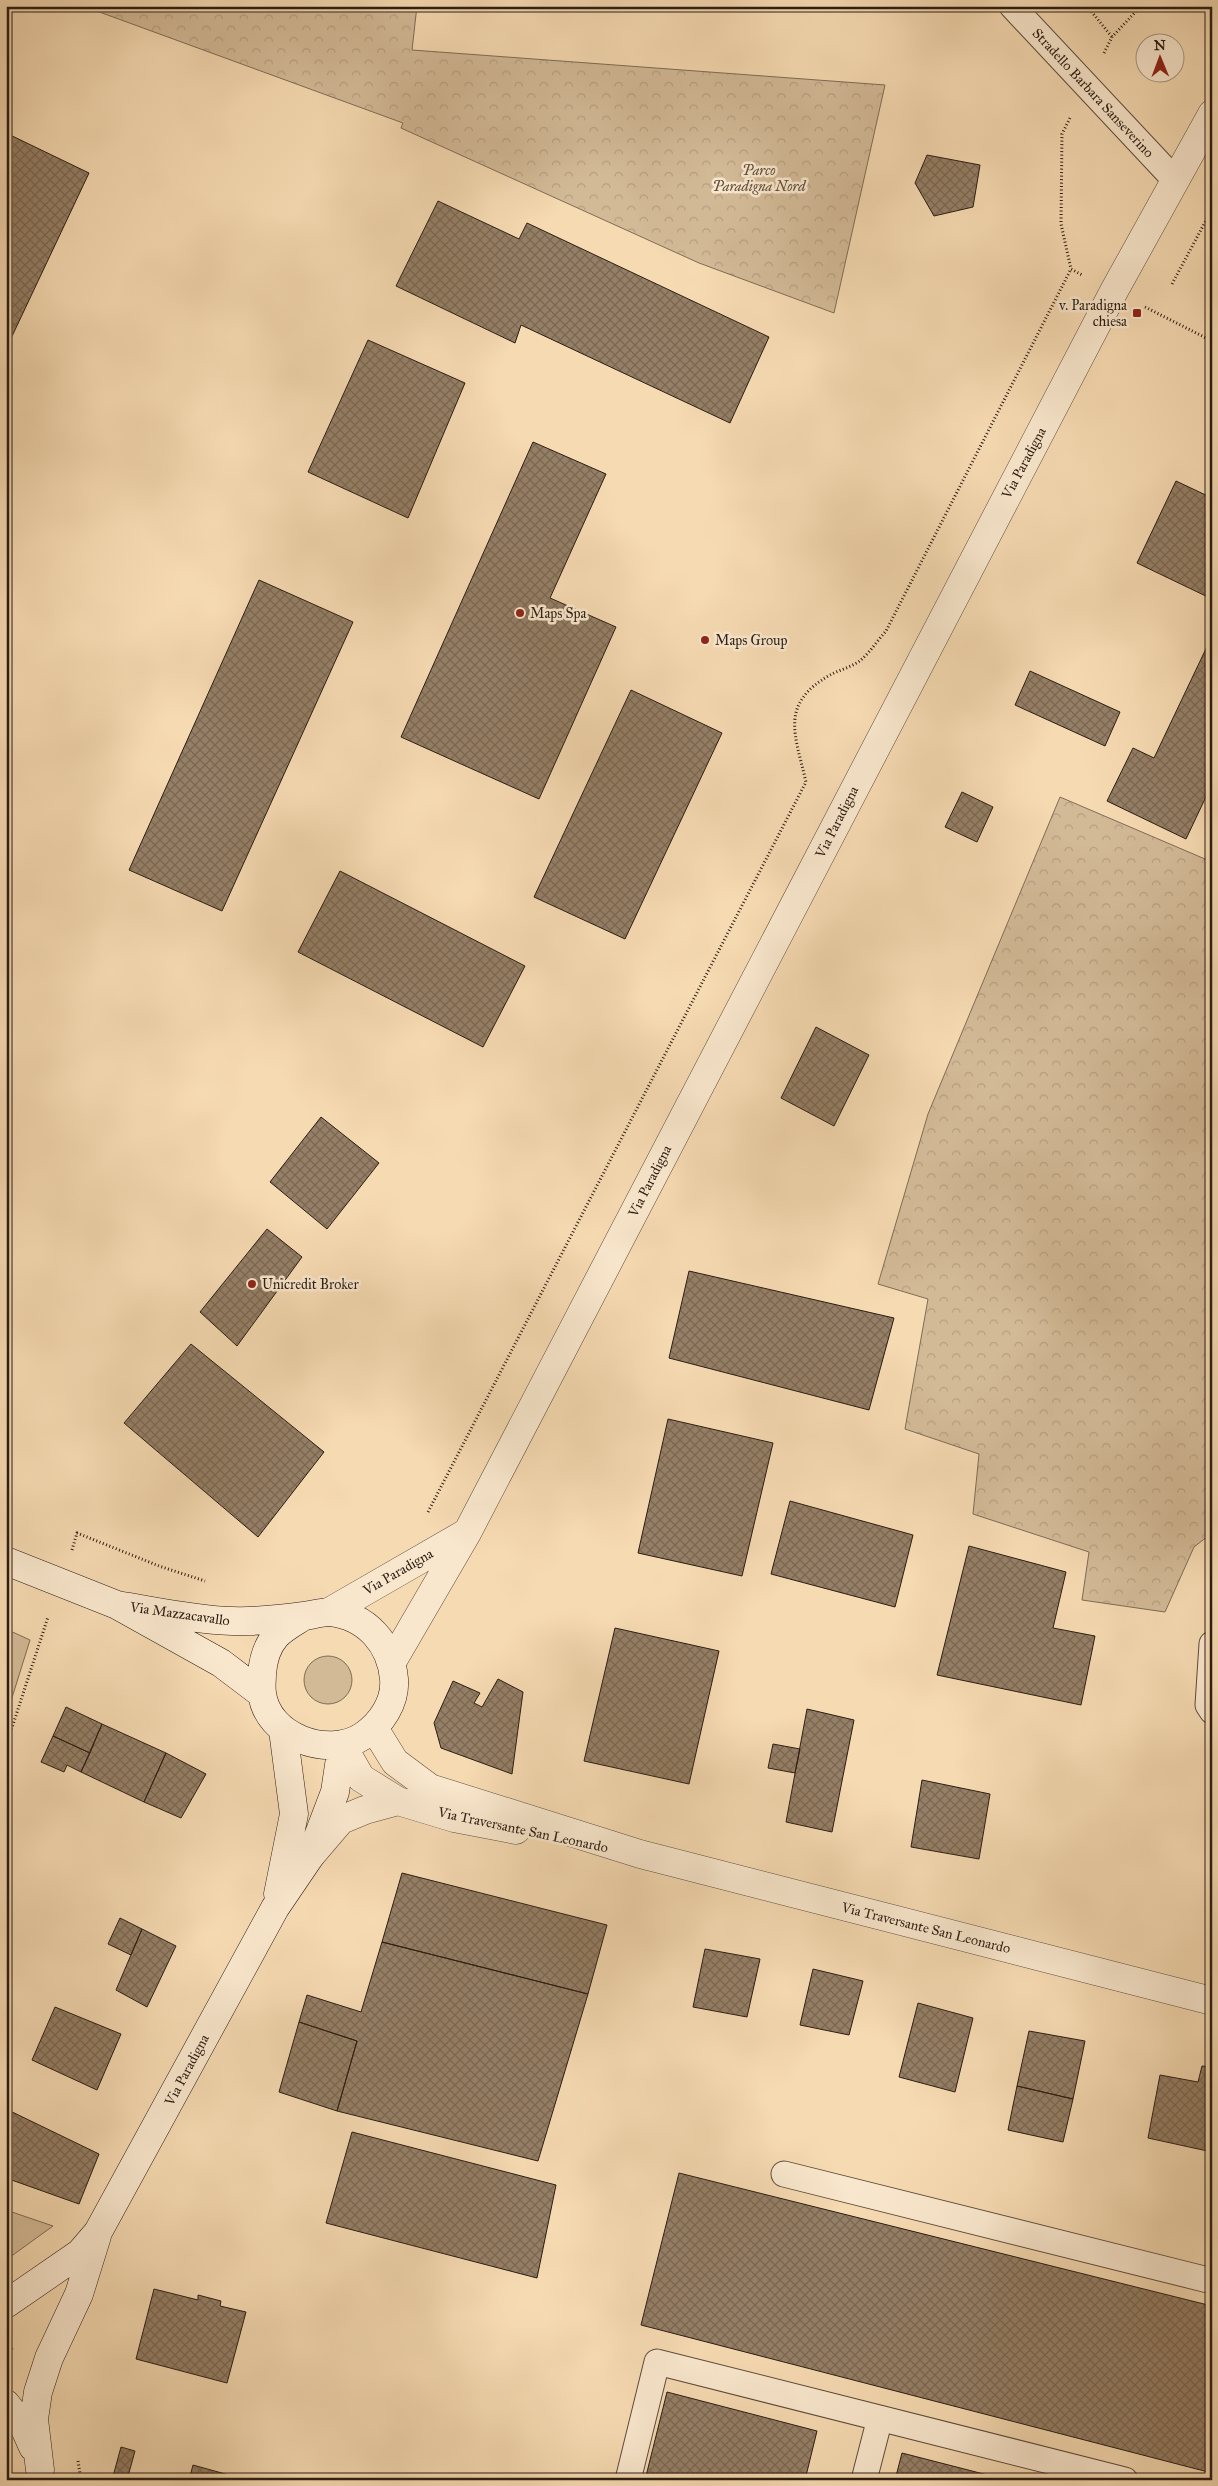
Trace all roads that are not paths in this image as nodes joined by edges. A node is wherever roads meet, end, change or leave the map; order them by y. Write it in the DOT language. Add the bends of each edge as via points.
graph roads {
  1 [pos="1012,6"];
  2 [pos="1212,114"];
  3 [pos="1174,179"];
  4 [pos="467,1533"];
  5 [pos="6,1561"];
  6 [pos="117,1605"];
  7 [pos="316,1614"];
  8 [pos="1212,1644"];
  9 [pos="392,1662"];
  10 [pos="262,1694"];
  11 [pos="1212,1711"];
  12 [pos="374,1728"];
  13 [pos="284,1730"];
  14 [pos="342,1745"];
  15 [pos="398,1801"];
  16 [pos="640,1854"];
  17 [pos="311,1855"];
  18 [pos="275,1908"];
  19 [pos="1212,2001"];
  20 [pos="784,2174"];
  21 [pos="98,2232"];
  22 [pos="1212,2281"];
  23 [pos="6,2304"];
  24 [pos="6,2404"];
  25 [pos="880,2418"];
  26 [pos="40,2475"];
  27 [pos="628,2480"];
  28 [pos="864,2480"];
  29 [pos="1124,2480"];
  1 -- 3 [label="lane, Stradello Barbara Sanseverino"];
  2 -- 3 [label="street, Via Paradigna"];
  3 -- 4 [label="street, Via Paradigna"];
  4 -- 7 [label="street, Via Paradigna"];
  4 -- 9 [label="street, Via Paradigna"];
  5 -- 6 [label="street, Via Mazzacavallo"];
  6 -- 7 [label="street, Via Mazzacavallo" via="233,1622"];
  6 -- 10 [label="street, Via Mazzacavallo" via="221,1663"];
  7 -- 9 [label="street, Via Paradigna" via="355,1618 379,1636"];
  7 -- 10 [label="street, Via Paradigna" via="276,1636 263,1659"];
  8 -- 11 [label="lane" via="1208,1704"];
  9 -- 12 [label="street, Via Paradigna" via="394,1685 389,1706"];
  10 -- 13 [label="street, Via Paradigna" via="271,1716"];
  12 -- 14 [label="street, Via Paradigna"];
  12 -- 16 [label="street, Via Traversante San Leonardo" via="395,1762 430,1788"];
  13 -- 14 [label="street, Via Paradigna" via="313,1744"];
  13 -- 18 [label="street, Via Paradigna" via="294,1814"];
  14 -- 15 [label="street, Via Traversante San Leonardo" via="361,1778"];
  14 -- 17 [label="street, Via Paradigna" via="336,1792"];
  15 -- 16 [label="street, Via Traversante San Leonardo" via="454,1818"];
  15 -- 17 [label="street, Via Paradigna" via="341,1820"];
  16 -- 19 [label="street, Via Traversante San Leonardo"];
  17 -- 18 [label="street, Via Paradigna"];
  18 -- 21 [label="street, Via Paradigna"];
  20 -- 22 [label="lane"];
  21 -- 23 [label="street, Via Paradigna" via="80,2253"];
  21 -- 26 [label="street, Via Paradigna" via="79,2294 49,2358 38,2392 34,2420"];
  24 -- 26 [label="street, Via Paradigna" via="24,2427"];
  25 -- 27 [label="lane" via="657,2362"];
  25 -- 28 [label="lane"];
  25 -- 29 [label="lane"];
}
